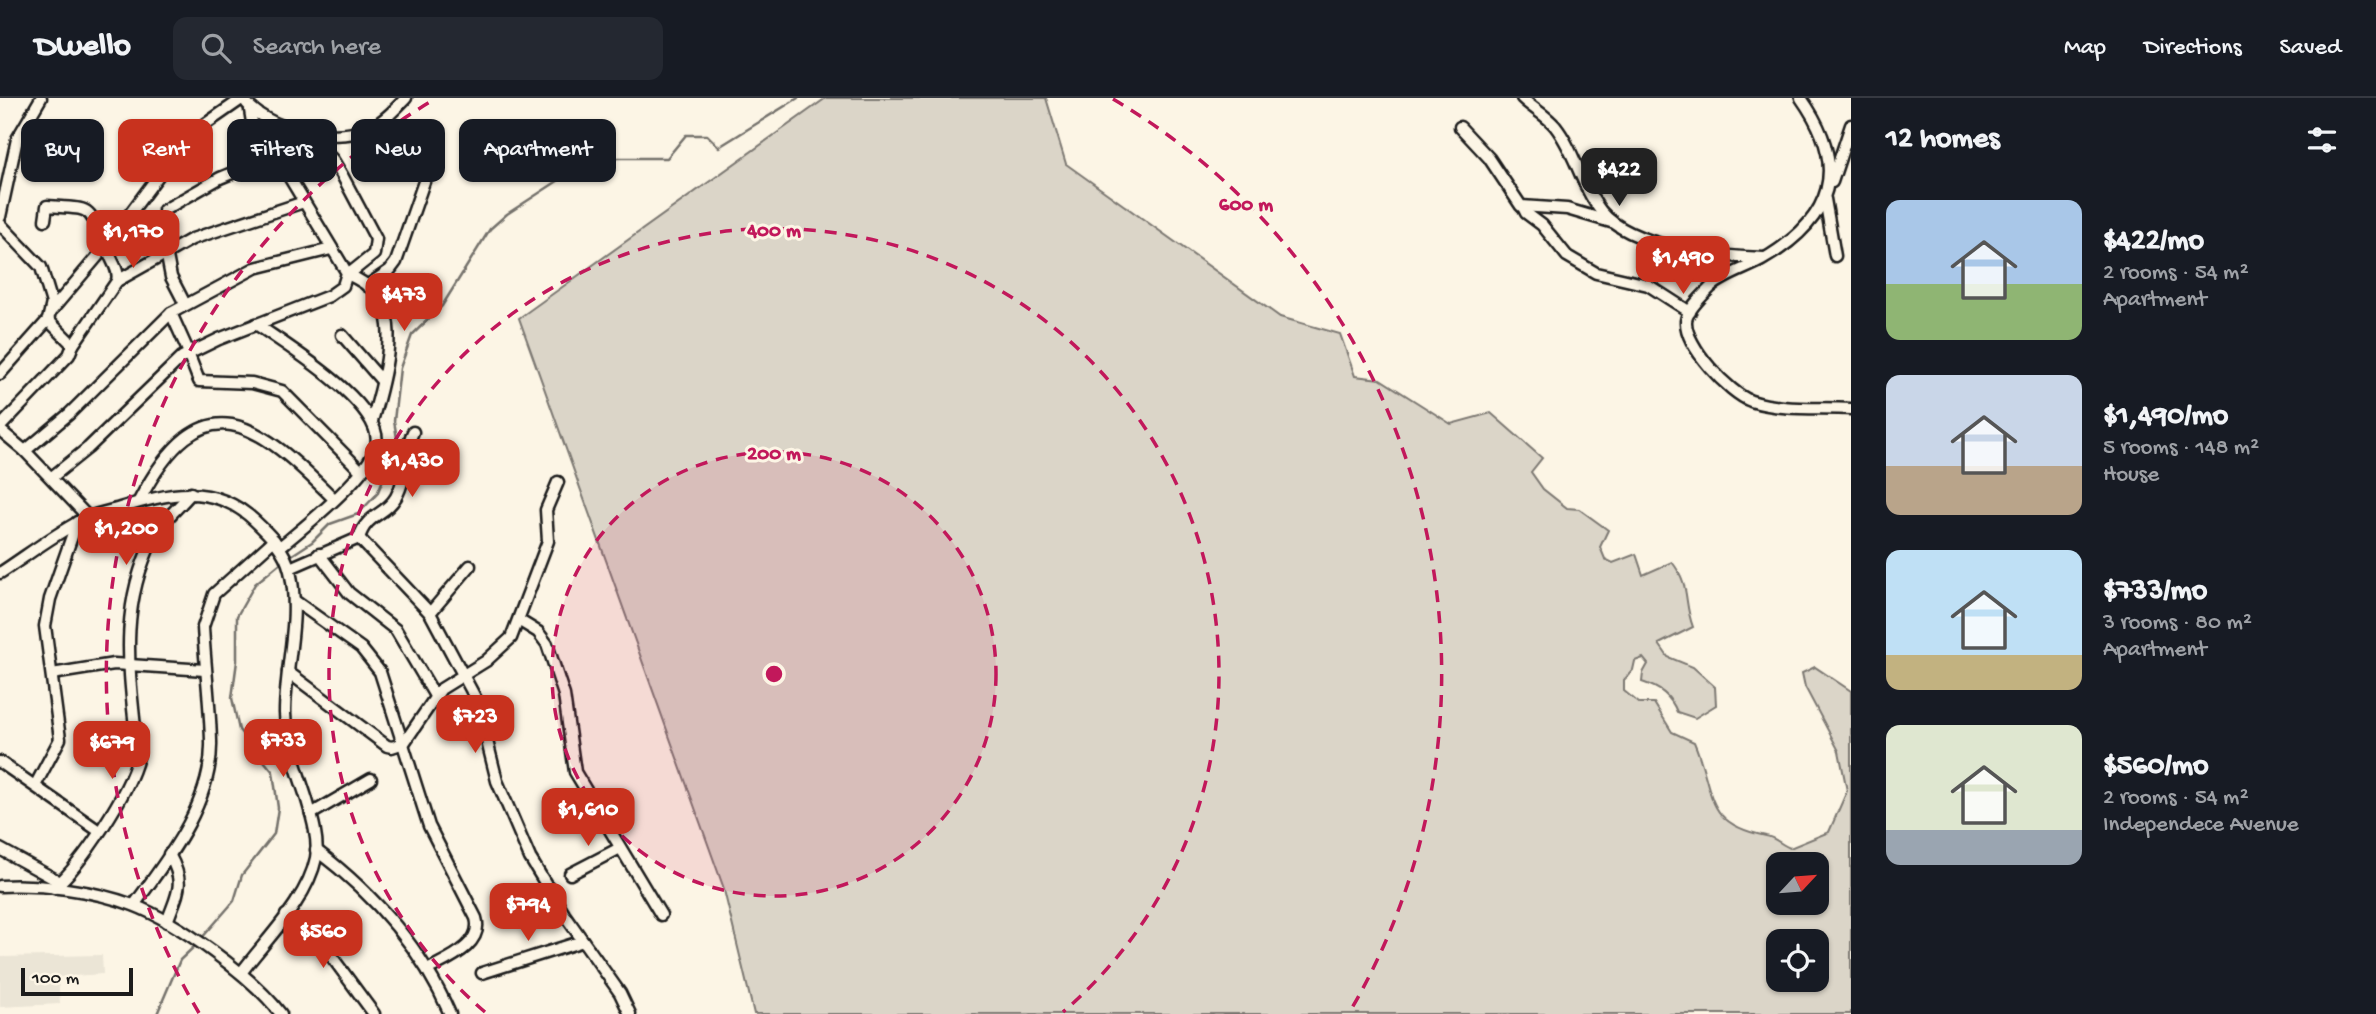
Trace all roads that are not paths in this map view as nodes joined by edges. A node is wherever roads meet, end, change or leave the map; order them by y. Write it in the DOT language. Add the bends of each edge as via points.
graph roads {
  1 [pos="41,98"];
  2 [pos="406,98"];
  3 [pos="1522,98"];
  4 [pos="1801,98"];
  5 [pos="250,110"];
  6 [pos="251,119"];
  7 [pos="268,119"];
  8 [pos="382,119"];
  9 [pos="1851,125"];
  10 [pos="1460,127"];
  11 [pos="337,167"];
  12 [pos="227,175"];
  13 [pos="292,182"];
  14 [pos="424,182"];
  15 [pos="1826,197"];
  16 [pos="304,202"];
  17 [pos="1523,206"];
  18 [pos="164,211"];
  19 [pos="0,217"];
  20 [pos="45,220"];
  21 [pos="1612,222"];
  22 [pos="0,224"];
  23 [pos="107,244"];
  24 [pos="331,249"];
  25 [pos="166,251"];
  26 [pos="1835,256"];
  27 [pos="1765,258"];
  28 [pos="348,274"];
  29 [pos="117,281"];
  30 [pos="368,286"];
  31 [pos="185,304"];
  32 [pos="1690,312"];
  33 [pos="171,313"];
  34 [pos="50,315"];
  35 [pos="256,324"];
  36 [pos="342,335"];
  37 [pos="73,345"];
  38 [pos="189,353"];
  39 [pos="1,368"];
  40 [pos="382,381"];
  41 [pos="1851,409"];
  42 [pos="372,421"];
  43 [pos="0,428"];
  44 [pos="413,432"];
  45 [pos="25,451"];
  46 [pos="361,471"];
  47 [pos="52,477"];
  48 [pos="558,482"];
  49 [pos="191,493"];
  50 [pos="334,499"];
  51 [pos="139,501"];
  52 [pos="88,517"];
  53 [pos="77,522"];
  54 [pos="359,538"];
  55 [pos="279,547"];
  56 [pos="319,554"];
  57 [pos="470,566"];
  58 [pos="290,569"];
  59 [pos="0,573"];
  60 [pos="295,601"];
  61 [pos="430,613"];
  62 [pos="520,621"];
  63 [pos="127,665"];
  64 [pos="205,670"];
  65 [pos="288,672"];
  66 [pos="52,674"];
  67 [pos="464,674"];
  68 [pos="435,696"];
  69 [pos="404,743"];
  70 [pos="0,762"];
  71 [pos="371,779"];
  72 [pos="36,785"];
  73 [pos="311,814"];
  74 [pos="99,831"];
  75 [pos="620,848"];
  76 [pos="0,849"];
  77 [pos="316,850"];
  78 [pos="169,854"];
  79 [pos="570,874"];
  80 [pos="57,885"];
  81 [pos="0,886"];
  82 [pos="134,905"];
  83 [pos="286,915"];
  84 [pos="661,915"];
  85 [pos="167,922"];
  86 [pos="583,941"];
  87 [pos="429,969"];
  88 [pos="242,973"];
  89 [pos="482,973"];
  90 [pos="281,1014"];
  91 [pos="374,1014"];
  92 [pos="450,1014"];
  93 [pos="630,1014"];
  1 -- 19 [label="street" via="17,139"];
  2 -- 8 [label="street"];
  3 -- 21 [label="street" via="1557,129 1587,191"];
  4 -- 15 [label="street" via="1826,150"];
  5 -- 6 [label="street"];
  5 -- 7 [label="street"];
  5 -- 23 [label="street" via="243,98 187,137"];
  9 -- 15 [label="street"];
  10 -- 17 [label="street"];
  11 -- 28 [label="street" via="377,246 374,254"];
  12 -- 18 [label="street"];
  13 -- 16 [label="street"];
  14 -- 30 [label="street" via="396,261"];
  15 -- 26 [label="street"];
  15 -- 27 [label="street" via="1800,233"];
  16 -- 24 [label="street"];
  16 -- 25 [label="street"];
  17 -- 21 [label="street" via="1559,208"];
  17 -- 32 [label="street" via="1567,256 1596,273 1648,285"];
  20 -- 23 [label="street" via="47,206 85,208"];
  21 -- 27 [label="street" via="1681,248"];
  22 -- 34 [label="street" via="41,267 49,290"];
  23 -- 29 [label="street"];
  23 -- 34 [label="street"];
  24 -- 28 [label="street"];
  24 -- 31 [label="street" via="255,268"];
  25 -- 29 [label="street"];
  25 -- 31 [label="street" via="171,277"];
  27 -- 32 [label="street" via="1713,285"];
  28 -- 30 [label="street"];
  28 -- 35 [label="street" via="339,290"];
  29 -- 37 [label="street"];
  30 -- 40 [label="street" via="382,306 389,339"];
  31 -- 33 [label="street"];
  32 -- 41 [label="street" via="1686,325 1696,347 1725,385 1741,397 1765,405"];
  33 -- 38 [label="street"];
  33 -- 45 [label="street"];
  34 -- 37 [label="street"];
  34 -- 39 [label="street"];
  35 -- 38 [label="street"];
  35 -- 42 [label="street" via="308,360"];
  36 -- 40 [label="street"];
  37 -- 43 [label="street" via="62,366"];
  38 -- 46 [label="street" via="199,381 252,383 282,391"];
  38 -- 47 [label="street"];
  40 -- 42 [label="street"];
  42 -- 46 [label="street" via="375,450"];
  43 -- 45 [label="street"];
  44 -- 54 [label="street" via="397,496 369,519"];
  45 -- 47 [label="street"];
  46 -- 50 [label="street"];
  47 -- 52 [label="street"];
  48 -- 62 [label="street" via="546,510 548,541"];
  49 -- 51 [label="street"];
  49 -- 55 [label="street" via="227,500 248,514"];
  49 -- 63 [label="street" via="153,537 131,611"];
  50 -- 51 [label="street" via="275,443 255,432 220,424 196,430 179,443 157,466"];
  50 -- 55 [label="street"];
  51 -- 52 [label="street"];
  52 -- 53 [label="street"];
  53 -- 59 [label="street"];
  53 -- 66 [label="street" via="46,615"];
  54 -- 56 [label="street"];
  54 -- 61 [label="street"];
  55 -- 58 [label="street"];
  55 -- 64 [label="street" via="214,594 203,627"];
  56 -- 58 [label="street"];
  56 -- 68 [label="street" via="349,593 400,635"];
  57 -- 61 [label="street"];
  58 -- 60 [label="street"];
  60 -- 65 [label="street"];
  60 -- 69 [label="street" via="344,634 373,662 386,685"];
  61 -- 67 [label="street"];
  62 -- 67 [label="street" via="493,656"];
  62 -- 75 [label="street" via="547,643 564,695 575,772"];
  63 -- 64 [label="street"];
  63 -- 66 [label="street"];
  63 -- 74 [label="street" via="138,757 125,790"];
  64 -- 78 [label="street" via="212,743 209,766 195,809"];
  65 -- 69 [label="street" via="387,746"];
  65 -- 73 [label="street" via="287,735"];
  66 -- 72 [label="street" via="60,739"];
  67 -- 68 [label="street"];
  67 -- 86 [label="street" via="480,710 496,781 517,832"];
  68 -- 69 [label="street"];
  69 -- 87 [label="street" via="429,826 478,924 466,947"];
  70 -- 72 [label="street"];
  71 -- 73 [label="street"];
  72 -- 74 [label="street"];
  73 -- 77 [label="street"];
  74 -- 80 [label="street"];
  75 -- 79 [label="street"];
  75 -- 84 [label="street"];
  76 -- 80 [label="street"];
  77 -- 83 [label="street" via="305,884"];
  77 -- 87 [label="street" via="378,905"];
  78 -- 82 [label="street"];
  78 -- 85 [label="street" via="180,884"];
  80 -- 81 [label="street"];
  80 -- 82 [label="street"];
  82 -- 85 [label="street"];
  83 -- 88 [label="street"];
  83 -- 91 [label="street" via="332,957"];
  85 -- 88 [label="street"];
  86 -- 89 [label="street"];
  86 -- 93 [label="street"];
  87 -- 92 [label="street"];
  88 -- 90 [label="street"];
}
